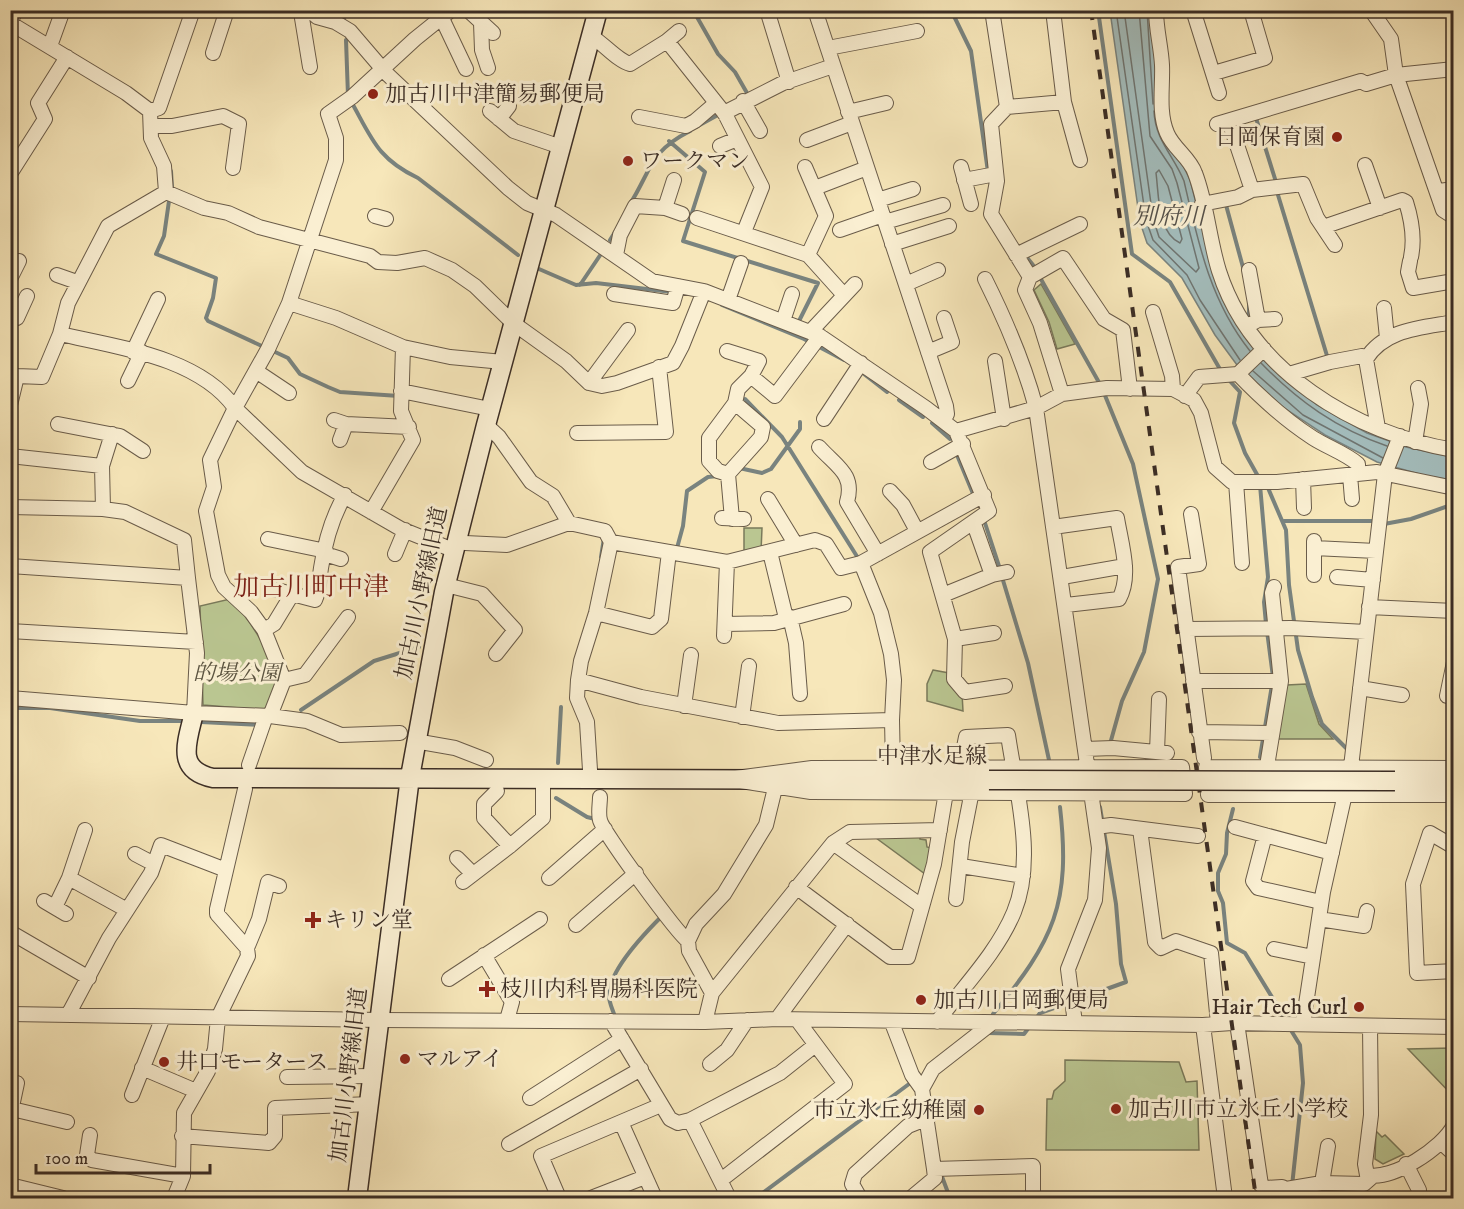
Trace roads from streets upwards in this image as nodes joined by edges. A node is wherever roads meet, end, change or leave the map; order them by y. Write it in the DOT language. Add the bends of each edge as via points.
graph roads {
  1 [pos="16,10"];
  2 [pos="63,10"];
  3 [pos="193,10"];
  4 [pos="227,10"];
  5 [pos="468,10"];
  6 [pos="598,10"];
  7 [pos="767,10"];
  8 [pos="815,10"];
  9 [pos="992,10"];
  10 [pos="1053,10"];
  11 [pos="1156,10"];
  12 [pos="1251,10"];
  13 [pos="1371,10"];
  14 [pos="302,11"];
  15 [pos="443,12"];
  16 [pos="1199,19"];
  17 [pos="10,23"];
  18 [pos="481,23"];
  19 [pos="679,31"];
  20 [pos="917,31"];
  21 [pos="493,33"];
  22 [pos="591,36"];
  23 [pos="667,42"];
  24 [pos="50,46"];
  25 [pos="828,48"];
  26 [pos="213,53"];
  27 [pos="67,57"];
  28 [pos="833,66"];
  29 [pos="310,67"];
  30 [pos="382,68"];
  31 [pos="488,68"];
  32 [pos="466,69"];
  33 [pos="1454,69"];
  34 [pos="1214,74"];
  35 [pos="1396,75"];
  36 [pos="789,82"];
  37 [pos="1219,93"];
  38 [pos="717,98"];
  39 [pos="744,101"];
  40 [pos="1064,102"];
  41 [pos="886,103"];
  42 [pos="509,106"];
  43 [pos="1007,107"];
  44 [pos="150,111"];
  45 [pos="639,117"];
  46 [pos="850,118"];
  47 [pos="151,126"];
  48 [pos="759,131"];
  49 [pos="737,139"];
  50 [pos="807,140"];
  51 [pos="1090,142"];
  52 [pos="1076,145"];
  53 [pos="720,146"];
  54 [pos="561,147"];
  55 [pos="1080,160"];
  56 [pos="1365,165"];
  57 [pos="805,167"];
  58 [pos="233,168"];
  59 [pos="867,168"];
  60 [pos="10,174"];
  61 [pos="991,175"];
  62 [pos="674,180"];
  63 [pos="820,186"];
  64 [pos="913,189"];
  65 [pos="1454,189"];
  66 [pos="1252,190"];
  67 [pos="1439,191"];
  68 [pos="166,192"];
  69 [pos="878,200"];
  70 [pos="971,204"];
  71 [pos="1202,204"];
  72 [pos="943,205"];
  73 [pos="665,208"];
  74 [pos="1380,208"];
  75 [pos="544,211"];
  76 [pos="682,214"];
  77 [pos="1454,217"];
  78 [pos="697,218"];
  79 [pos="884,219"];
  80 [pos="1080,224"];
  81 [pos="949,226"];
  82 [pos="1323,227"];
  83 [pos="840,230"];
  84 [pos="744,232"];
  85 [pos="310,240"];
  86 [pos="892,244"];
  87 [pos="1335,245"];
  88 [pos="608,250"];
  89 [pos="1022,254"];
  90 [pos="808,255"];
  91 [pos="20,261"];
  92 [pos="741,263"];
  93 [pos="938,270"];
  94 [pos="1249,270"];
  95 [pos="1036,274"];
  96 [pos="57,275"];
  97 [pos="10,279"];
  98 [pos="986,279"];
  99 [pos="1454,281"];
  100 [pos="77,282"];
  101 [pos="855,284"];
  102 [pos="906,284"];
  103 [pos="676,291"];
  104 [pos="614,294"];
  105 [pos="792,294"];
  106 [pos="844,295"];
  107 [pos="27,296"];
  108 [pos="702,296"];
  109 [pos="158,299"];
  110 [pos="728,300"];
  111 [pos="289,303"];
  112 [pos="1384,308"];
  113 [pos="10,315"];
  114 [pos="1275,319"];
  115 [pos="1160,320"];
  116 [pos="783,321"];
  117 [pos="1454,322"];
  118 [pos="513,323"];
  119 [pos="1252,323"];
  120 [pos="950,324"];
  121 [pos="628,330"];
  122 [pos="60,334"];
  123 [pos="817,335"];
  124 [pos="1387,338"];
  125 [pos="402,347"];
  126 [pos="1264,349"];
  127 [pos="727,351"];
  128 [pos="138,352"];
  129 [pos="928,352"];
  130 [pos="1366,359"];
  131 [pos="995,361"];
  132 [pos="503,362"];
  133 [pos="861,363"];
  134 [pos="659,367"];
  135 [pos="256,371"];
  136 [pos="1238,374"];
  137 [pos="1289,374"];
  138 [pos="14,375"];
  139 [pos="750,376"];
  140 [pos="128,381"];
  141 [pos="589,383"];
  142 [pos="1418,388"];
  143 [pos="1130,389"];
  144 [pos="401,391"];
  145 [pos="1179,392"];
  146 [pos="289,393"];
  147 [pos="1062,394"];
  148 [pos="735,403"];
  149 [pos="10,405"];
  150 [pos="235,408"];
  151 [pos="1036,408"];
  152 [pos="824,412"];
  153 [pos="488,417"];
  154 [pos="1004,419"];
  155 [pos="944,421"];
  156 [pos="58,424"];
  157 [pos="409,427"];
  158 [pos="1378,428"];
  159 [pos="956,431"];
  160 [pos="577,433"];
  161 [pos="112,434"];
  162 [pos="1400,436"];
  163 [pos="340,440"];
  164 [pos="1415,442"];
  165 [pos="957,447"];
  166 [pos="1454,450"];
  167 [pos="143,451"];
  168 [pos="10,456"];
  169 [pos="821,456"];
  170 [pos="931,462"];
  171 [pos="102,466"];
  172 [pos="728,474"];
  173 [pos="1354,474"];
  174 [pos="1385,474"];
  175 [pos="1303,479"];
  176 [pos="1236,482"];
  177 [pos="1454,488"];
  178 [pos="890,491"];
  179 [pos="345,495"];
  180 [pos="984,495"];
  181 [pos="1352,499"];
  182 [pos="775,505"];
  183 [pos="10,507"];
  184 [pos="1304,508"];
  185 [pos="103,509"];
  186 [pos="371,512"];
  187 [pos="1191,514"];
  188 [pos="732,519"];
  189 [pos="569,523"];
  190 [pos="974,524"];
  191 [pos="1053,527"];
  192 [pos="405,530"];
  193 [pos="917,531"];
  194 [pos="268,539"];
  195 [pos="611,542"];
  196 [pos="796,545"];
  197 [pos="459,546"];
  198 [pos="1376,551"];
  199 [pos="325,552"];
  200 [pos="669,552"];
  201 [pos="770,552"];
  202 [pos="395,554"];
  203 [pos="878,554"];
  204 [pos="341,559"];
  205 [pos="727,562"];
  206 [pos="861,563"];
  207 [pos="1242,563"];
  208 [pos="10,566"];
  209 [pos="1125,566"];
  210 [pos="1007,573"];
  211 [pos="992,575"];
  212 [pos="1314,575"];
  213 [pos="1062,577"];
  214 [pos="1337,577"];
  215 [pos="188,578"];
  216 [pos="1373,580"];
  217 [pos="446,585"];
  218 [pos="1274,587"];
  219 [pos="273,589"];
  220 [pos="943,595"];
  221 [pos="291,596"];
  222 [pos="844,604"];
  223 [pos="1066,605"];
  224 [pos="1369,607"];
  225 [pos="1454,611"];
  226 [pos="596,613"];
  227 [pos="348,617"];
  228 [pos="788,618"];
  229 [pos="1269,629"];
  230 [pos="264,630"];
  231 [pos="1186,630"];
  232 [pos="10,631"];
  233 [pos="1366,632"];
  234 [pos="994,633"];
  235 [pos="955,639"];
  236 [pos="196,642"];
  237 [pos="496,654"];
  238 [pos="691,655"];
  239 [pos="1454,662"];
  240 [pos="749,666"];
  241 [pos="284,680"];
  242 [pos="578,680"];
  243 [pos="1193,681"];
  244 [pos="1275,681"];
  245 [pos="1005,687"];
  246 [pos="1360,688"];
  247 [pos="800,694"];
  248 [pos="1402,695"];
  249 [pos="1447,696"];
  250 [pos="10,698"];
  251 [pos="1160,699"];
  252 [pos="684,706"];
  253 [pos="194,713"];
  254 [pos="268,716"];
  255 [pos="742,717"];
  256 [pos="891,720"];
  257 [pos="1200,732"];
  258 [pos="1266,733"];
  259 [pos="408,737"];
  260 [pos="1085,749"];
  261 [pos="1204,758"];
  262 [pos="486,760"];
  263 [pos="249,765"];
  264 [pos="1267,766"];
  265 [pos="893,767"];
  266 [pos="960,767"];
  267 [pos="1013,767"];
  268 [pos="1088,767"];
  269 [pos="1351,767"];
  270 [pos="1454,768"];
  271 [pos="590,770"];
  272 [pos="410,777"];
  273 [pos="543,779"];
  274 [pos="728,779"];
  275 [pos="1454,780"];
  276 [pos="776,788"];
  277 [pos="245,789"];
  278 [pos="496,791"];
  279 [pos="946,792"];
  280 [pos="972,792"];
  281 [pos="1016,792"];
  282 [pos="1091,795"];
  283 [pos="1454,795"];
  284 [pos="600,797"];
  285 [pos="1345,797"];
  286 [pos="1101,826"];
  287 [pos="1235,827"];
  288 [pos="605,829"];
  289 [pos="1140,829"];
  290 [pos="85,830"];
  291 [pos="940,830"];
  292 [pos="1265,835"];
  293 [pos="1198,836"];
  294 [pos="833,843"];
  295 [pos="510,846"];
  296 [pos="1454,847"];
  297 [pos="1332,853"];
  298 [pos="135,854"];
  299 [pos="458,858"];
  300 [pos="154,864"];
  301 [pos="961,866"];
  302 [pos="226,870"];
  303 [pos="636,873"];
  304 [pos="1023,876"];
  305 [pos="69,878"];
  306 [pos="549,878"];
  307 [pos="279,886"];
  308 [pos="796,887"];
  309 [pos="956,899"];
  310 [pos="1321,902"];
  311 [pos="920,905"];
  312 [pos="55,908"];
  313 [pos="127,910"];
  314 [pos="1367,911"];
  315 [pos="1318,919"];
  316 [pos="540,920"];
  317 [pos="847,924"];
  318 [pos="576,925"];
  319 [pos="10,932"];
  320 [pos="688,940"];
  321 [pos="247,948"];
  322 [pos="1274,949"];
  323 [pos="484,955"];
  324 [pos="1313,957"];
  325 [pos="1454,971"];
  326 [pos="89,978"];
  327 [pos="449,979"];
  328 [pos="712,993"];
  329 [pos="10,1014"];
  330 [pos="68,1015"];
  331 [pos="163,1017"];
  332 [pos="218,1018"];
  333 [pos="777,1019"];
  334 [pos="380,1020"];
  335 [pos="507,1020"];
  336 [pos="747,1020"];
  337 [pos="611,1021"];
  338 [pos="798,1021"];
  339 [pos="705,1022"];
  340 [pos="937,1022"];
  341 [pos="892,1023"];
  342 [pos="992,1023"];
  343 [pos="1075,1023"];
  344 [pos="1218,1023"];
  345 [pos="1237,1023"];
  346 [pos="1303,1024"];
  347 [pos="1203,1025"];
  348 [pos="1370,1026"];
  349 [pos="1454,1028"];
  350 [pos="622,1039"];
  351 [pos="814,1046"];
  352 [pos="710,1064"];
  353 [pos="142,1068"];
  354 [pos="641,1069"];
  355 [pos="374,1076"];
  356 [pos="287,1077"];
  357 [pos="922,1089"];
  358 [pos="14,1090"];
  359 [pos="196,1091"];
  360 [pos="132,1095"];
  361 [pos="530,1098"];
  362 [pos="370,1104"];
  363 [pos="661,1105"];
  364 [pos="11,1112"];
  365 [pos="928,1118"];
  366 [pos="690,1120"];
  367 [pos="67,1122"];
  368 [pos="621,1122"];
  369 [pos="1454,1125"];
  370 [pos="90,1135"];
  371 [pos="182,1136"];
  372 [pos="1442,1143"];
  373 [pos="509,1144"];
  374 [pos="1328,1146"];
  375 [pos="1454,1154"];
  376 [pos="1406,1164"];
  377 [pos="934,1169"];
  378 [pos="183,1176"];
  379 [pos="645,1177"];
  380 [pos="1372,1177"];
  381 [pos="721,1180"];
  382 [pos="1322,1183"];
  383 [pos="10,1185"];
  384 [pos="1286,1194"];
  385 [pos="725,1197"];
  386 [pos="63,1198"];
  387 [pos="174,1198"];
  388 [pos="357,1198"];
  389 [pos="559,1198"];
  390 [pos="591,1198"];
  391 [pos="655,1198"];
  392 [pos="860,1198"];
  393 [pos="912,1198"];
  394 [pos="1033,1198"];
  395 [pos="1226,1198"];
  396 [pos="1419,1198"];
  1 -- 17 [label="street"];
  2 -- 24 [label="street"];
  3 -- 44 [label="street" via="159,108"];
  4 -- 26 [label="street" via="225,38"];
  5 -- 18 [label="street"];
  6 -- 22 [label="street, 加古川小野線旧道"];
  7 -- 36 [label="street"];
  8 -- 25 [label="street"];
  9 -- 43 [label="street"];
  10 -- 40 [label="street"];
  11 -- 71 [label="street" via="1167,133 1195,172"];
  12 -- 34 [label="street" via="1265,58"];
  13 -- 35 [label="street" via="1391,39"];
  14 -- 29 [label="street" via="300,49"];
  14 -- 30 [label="street" via="350,31"];
  15 -- 30 [label="street"];
  15 -- 32 [label="street"];
  16 -- 34 [label="street"];
  17 -- 24 [label="street"];
  18 -- 21 [label="street"];
  18 -- 31 [label="street" via="482,50"];
  19 -- 23 [label="street"];
  20 -- 25 [label="street"];
  22 -- 23 [label="street" via="606,45 622,63 630,64"];
  22 -- 54 [label="street, 加古川小野線旧道"];
  23 -- 38 [label="street"];
  24 -- 27 [label="street"];
  25 -- 28 [label="street"];
  27 -- 44 [label="street"];
  27 -- 60 [label="street" via="38,103 45,119"];
  28 -- 36 [label="street"];
  28 -- 46 [label="street"];
  30 -- 75 [label="street" via="508,188"];
  30 -- 85 [label="street" via="328,114 336,138 336,160"];
  33 -- 35 [label="street"];
  34 -- 37 [label="street"];
  35 -- 66 [label="street" via="1308,94 1223,122"];
  35 -- 67 [label="street"];
  36 -- 39 [label="street"];
  38 -- 39 [label="street"];
  38 -- 45 [label="street" via="695,122 686,126"];
  38 -- 49 [label="street"];
  39 -- 48 [label="street"];
  40 -- 43 [label="street"];
  40 -- 52 [label="street"];
  41 -- 46 [label="street"];
  42 -- 54 [label="street" via="495,115 514,131"];
  43 -- 61 [label="street" via="991,124"];
  44 -- 47 [label="street"];
  46 -- 50 [label="street"];
  46 -- 59 [label="street"];
  47 -- 58 [label="street" via="223,116 238,124 241,153"];
  47 -- 68 [label="street" via="151,138 164,166"];
  49 -- 53 [label="street"];
  49 -- 84 [label="street" via="762,187"];
  51 -- 52 [label="street"];
  52 -- 55 [label="street"];
  54 -- 75 [label="street, 加古川小野線旧道"];
  56 -- 74 [label="street" via="1376,177"];
  57 -- 90 [label="street" via="826,216"];
  59 -- 63 [label="street"];
  59 -- 69 [label="street"];
  61 -- 70 [label="street" via="963,174"];
  61 -- 89 [label="street" via="991,214"];
  62 -- 73 [label="street"];
  64 -- 69 [label="street"];
  65 -- 67 [label="street"];
  66 -- 71 [label="street"];
  66 -- 82 [label="street" via="1303,184"];
  67 -- 77 [label="street" via="1443,210"];
  68 -- 85 [label="street" via="259,227"];
  68 -- 100 [label="street" via="108,226"];
  69 -- 79 [label="street"];
  71 -- 119 [label="street" via="1219,272"];
  72 -- 79 [label="street"];
  73 -- 76 [label="street"];
  73 -- 88 [label="street" via="635,206"];
  74 -- 82 [label="street"];
  74 -- 99 [label="street" via="1406,202 1413,235 1407,272 1413,288"];
  75 -- 88 [label="street"];
  75 -- 118 [label="street, 加古川小野線旧道"];
  78 -- 84 [label="street"];
  79 -- 83 [label="street"];
  79 -- 86 [label="street"];
  80 -- 89 [label="street"];
  81 -- 86 [label="street"];
  82 -- 87 [label="street"];
  84 -- 90 [label="street"];
  85 -- 111 [label="street"];
  85 -- 118 [label="street" via="370,256 378,262 425,258 475,286"];
  86 -- 102 [label="street"];
  88 -- 103 [label="street" via="652,281"];
  89 -- 95 [label="street"];
  90 -- 106 [label="street"];
  91 -- 97 [label="street"];
  92 -- 110 [label="street"];
  93 -- 102 [label="street"];
  94 -- 119 [label="street" via="1258,284"];
  95 -- 143 [label="street" via="1063,258 1104,319 1123,330"];
  95 -- 147 [label="street" via="1025,290 1040,323"];
  96 -- 100 [label="street"];
  98 -- 151 [label="street" via="987,297 1010,328 1007,344 1027,374"];
  100 -- 122 [label="street"];
  101 -- 106 [label="street"];
  102 -- 129 [label="street"];
  103 -- 104 [label="street" via="673,303 640,304"];
  103 -- 108 [label="street"];
  105 -- 116 [label="street"];
  106 -- 123 [label="street"];
  107 -- 113 [label="street" via="17,318"];
  108 -- 110 [label="street"];
  108 -- 134 [label="street" via="673,363"];
  109 -- 128 [label="street"];
  110 -- 116 [label="street"];
  111 -- 125 [label="street" via="336,318"];
  111 -- 135 [label="street"];
  112 -- 124 [label="street"];
  114 -- 119 [label="street"];
  115 -- 145 [label="street"];
  116 -- 123 [label="street"];
  117 -- 124 [label="street"];
  118 -- 132 [label="street, 加古川小野線旧道"];
  118 -- 141 [label="street" via="566,361"];
  119 -- 126 [label="street"];
  120 -- 129 [label="street" via="952,342"];
  121 -- 141 [label="street"];
  122 -- 128 [label="street"];
  122 -- 138 [label="street" via="42,377"];
  123 -- 133 [label="street"];
  123 -- 139 [label="street" via="775,396"];
  124 -- 130 [label="street"];
  125 -- 132 [label="street"];
  125 -- 144 [label="street"];
  126 -- 136 [label="street"];
  126 -- 137 [label="street"];
  127 -- 139 [label="street" via="759,361"];
  128 -- 140 [label="street"];
  128 -- 150 [label="street" via="178,366 209,384"];
  129 -- 155 [label="street" via="946,406"];
  130 -- 137 [label="street" via="1362,356 1330,362"];
  130 -- 158 [label="street"];
  131 -- 154 [label="street"];
  132 -- 153 [label="street, 加古川小野線旧道"];
  133 -- 152 [label="street"];
  133 -- 155 [label="street"];
  134 -- 141 [label="street" via="617,383"];
  134 -- 160 [label="street" via="666,432 591,438"];
  135 -- 146 [label="street"];
  135 -- 150 [label="street"];
  136 -- 145 [label="street" via="1199,377"];
  136 -- 173 [label="street" via="1291,423 1358,464"];
  137 -- 158 [label="street" via="1329,405"];
  138 -- 149 [label="street"];
  139 -- 148 [label="street" via="738,389"];
  142 -- 164 [label="street"];
  143 -- 145 [label="street"];
  143 -- 147 [label="street"];
  144 -- 153 [label="street"];
  144 -- 157 [label="street" via="401,411"];
  145 -- 176 [label="street" via="1194,400 1201,413 1215,467 1222,476"];
  147 -- 151 [label="street"];
  148 -- 172 [label="street" via="709,438 709,460 718,471"];
  148 -- 172 [label="street" via="763,427 761,437"];
  150 -- 179 [label="street" via="302,472"];
  150 -- 230 [label="street" via="210,460 214,487 206,511 218,575 224,587"];
  151 -- 154 [label="street"];
  151 -- 191 [label="street"];
  153 -- 189 [label="street" via="531,482 553,496"];
  153 -- 197 [label="street, 加古川小野線旧道"];
  154 -- 159 [label="street"];
  155 -- 159 [label="street"];
  156 -- 161 [label="street"];
  157 -- 163 [label="street" via="340,422"];
  157 -- 186 [label="street" via="413,440"];
  158 -- 162 [label="street"];
  159 -- 165 [label="street"];
  161 -- 167 [label="street"];
  161 -- 171 [label="street"];
  162 -- 164 [label="street"];
  162 -- 174 [label="street"];
  164 -- 166 [label="street"];
  165 -- 170 [label="street"];
  165 -- 180 [label="street"];
  168 -- 171 [label="street"];
  169 -- 203 [label="street" via="849,479 851,487 842,505"];
  171 -- 185 [label="street"];
  172 -- 188 [label="street"];
  173 -- 174 [label="street"];
  173 -- 175 [label="street"];
  173 -- 181 [label="street"];
  174 -- 177 [label="street"];
  174 -- 198 [label="street"];
  175 -- 176 [label="street"];
  175 -- 184 [label="street"];
  176 -- 207 [label="street" via="1235,544"];
  178 -- 193 [label="street"];
  179 -- 186 [label="street"];
  179 -- 199 [label="street" via="333,515"];
  180 -- 190 [label="street" via="989,511"];
  180 -- 193 [label="street"];
  182 -- 196 [label="street"];
  183 -- 185 [label="street"];
  185 -- 215 [label="street" via="125,512 184,540"];
  186 -- 192 [label="street"];
  187 -- 231 [label="street" via="1199,564 1178,567"];
  189 -- 195 [label="street" via="605,531"];
  189 -- 197 [label="street" via="507,545"];
  190 -- 211 [label="street"];
  190 -- 220 [label="street" via="930,552"];
  191 -- 209 [label="street" via="1117,518"];
  191 -- 213 [label="street"];
  192 -- 197 [label="street"];
  192 -- 202 [label="street"];
  193 -- 203 [label="street"];
  194 -- 199 [label="street"];
  195 -- 200 [label="street"];
  195 -- 226 [label="street"];
  196 -- 201 [label="street"];
  196 -- 206 [label="street" via="815,540 826,544 841,568"];
  197 -- 217 [label="street, 加古川小野線旧道"];
  198 -- 212 [label="street" via="1314,544"];
  198 -- 216 [label="street"];
  199 -- 204 [label="street"];
  199 -- 221 [label="street" via="315,600"];
  200 -- 205 [label="street"];
  200 -- 226 [label="street" via="662,619 652,627"];
  201 -- 205 [label="street"];
  201 -- 228 [label="street"];
  203 -- 206 [label="street"];
  205 -- 228 [label="street" via="725,630"];
  206 -- 256 [label="street" via="896,652"];
  208 -- 215 [label="street"];
  209 -- 213 [label="street"];
  209 -- 223 [label="street" via="1124,591 1119,599"];
  210 -- 211 [label="street"];
  211 -- 220 [label="street"];
  213 -- 223 [label="street"];
  214 -- 216 [label="street"];
  215 -- 236 [label="street"];
  216 -- 224 [label="street"];
  217 -- 237 [label="street" via="482,594 511,623 515,630"];
  217 -- 259 [label="street, 加古川小野線旧道"];
  218 -- 229 [label="street"];
  219 -- 221 [label="street"];
  220 -- 235 [label="street"];
  221 -- 230 [label="street" via="274,624"];
  222 -- 228 [label="street"];
  223 -- 260 [label="street"];
  224 -- 225 [label="street"];
  224 -- 233 [label="street"];
  226 -- 242 [label="street"];
  227 -- 241 [label="street" via="339,639 305,675"];
  228 -- 247 [label="street" via="796,643 794,678"];
  229 -- 231 [label="street"];
  229 -- 233 [label="street"];
  229 -- 244 [label="street"];
  230 -- 241 [label="street"];
  231 -- 243 [label="street"];
  232 -- 236 [label="street"];
  233 -- 246 [label="street"];
  234 -- 235 [label="street"];
  235 -- 245 [label="street" via="954,679 965,692"];
  236 -- 253 [label="street"];
  238 -- 252 [label="street"];
  239 -- 249 [label="street" via="1446,675"];
  240 -- 255 [label="street"];
  241 -- 254 [label="street"];
  242 -- 252 [label="street"];
  242 -- 271 [label="street" via="577,698 587,722"];
  243 -- 244 [label="street"];
  243 -- 257 [label="street"];
  244 -- 258 [label="street"];
  246 -- 248 [label="street"];
  246 -- 269 [label="street"];
  250 -- 253 [label="street"];
  251 -- 260 [label="street" via="1154,713 1162,753"];
  252 -- 255 [label="street"];
  253 -- 254 [label="street"];
  253 -- 272 [label="street, 中津水足線" via="185,751 194,771 202,776"];
  254 -- 259 [label="street" via="307,721 341,735"];
  254 -- 263 [label="street"];
  255 -- 256 [label="street" via="778,723"];
  256 -- 265 [label="street"];
  257 -- 258 [label="street"];
  257 -- 261 [label="street"];
  258 -- 264 [label="street"];
  259 -- 262 [label="street"];
  259 -- 272 [label="street, 加古川小野線旧道"];
  260 -- 268 [label="street"];
  264 -- 269 [label="street"];
  264 -- 285 [label="street" via="1206,766 1208,795"];
  265 -- 266 [label="street"];
  265 -- 274 [label="street" via="812,768"];
  266 -- 267 [label="street"];
  266 -- 267 [label="street" via="966,737 1008,735"];
  267 -- 268 [label="street"];
  267 -- 281 [label="street"];
  268 -- 282 [label="street"];
  268 -- 282 [label="street" via="1182,767 1185,794"];
  269 -- 270 [label="street"];
  269 -- 285 [label="street"];
  272 -- 273 [label="street, 中津水足線"];
  272 -- 334 [label="street, 加古川小野線旧道"];
  273 -- 274 [label="street, 中津水足線"];
  273 -- 295 [label="street" via="543,818"];
  274 -- 275 [label="street, 中津水足線, bridge"];
  274 -- 276 [label="street"];
  276 -- 279 [label="street" via="811,792"];
  276 -- 320 [label="street" via="766,825 724,894 696,924"];
  277 -- 302 [label="street"];
  278 -- 295 [label="street" via="484,804 484,818"];
  279 -- 280 [label="street"];
  279 -- 291 [label="street"];
  280 -- 281 [label="street"];
  280 -- 301 [label="street"];
  281 -- 282 [label="street"];
  281 -- 304 [label="street"];
  282 -- 286 [label="street"];
  283 -- 285 [label="street"];
  284 -- 288 [label="street" via="600,821"];
  285 -- 297 [label="street"];
  286 -- 289 [label="street"];
  286 -- 343 [label="street" via="1095,900 1068,969"];
  287 -- 292 [label="street"];
  288 -- 303 [label="street"];
  288 -- 306 [label="street"];
  289 -- 293 [label="street"];
  289 -- 344 [label="street" via="1155,942 1161,948 1176,941 1211,953"];
  290 -- 305 [label="street"];
  291 -- 294 [label="street" via="850,832"];
  291 -- 311 [label="street"];
  292 -- 297 [label="street"];
  292 -- 310 [label="street" via="1253,881 1258,888"];
  294 -- 308 [label="street"];
  294 -- 311 [label="street"];
  295 -- 299 [label="street" via="468,878"];
  296 -- 325 [label="street" via="1430,833 1413,884 1418,973"];
  297 -- 310 [label="street"];
  298 -- 300 [label="street"];
  300 -- 302 [label="street" via="161,845"];
  300 -- 313 [label="street"];
  301 -- 304 [label="street"];
  301 -- 309 [label="street"];
  302 -- 321 [label="street" via="217,915"];
  303 -- 318 [label="street"];
  303 -- 320 [label="street" via="678,934"];
  304 -- 340 [label="street" via="1007,926"];
  305 -- 312 [label="street"];
  305 -- 313 [label="street"];
  307 -- 321 [label="street" via="268,882"];
  308 -- 317 [label="street"];
  308 -- 328 [label="street"];
  310 -- 315 [label="street"];
  311 -- 317 [label="street" via="908,957 890,957"];
  313 -- 326 [label="street"];
  314 -- 315 [label="street" via="1364,926"];
  315 -- 324 [label="street"];
  316 -- 323 [label="street"];
  317 -- 333 [label="street"];
  319 -- 326 [label="street"];
  320 -- 328 [label="street" via="689,951"];
  321 -- 332 [label="street" via="248,956"];
  322 -- 324 [label="street"];
  323 -- 327 [label="street"];
  323 -- 335 [label="street" via="512,1002"];
  324 -- 346 [label="street"];
  326 -- 330 [label="street"];
  328 -- 339 [label="street"];
  329 -- 330 [label="street"];
  330 -- 331 [label="street"];
  331 -- 332 [label="street"];
  331 -- 353 [label="street"];
  332 -- 334 [label="street"];
  332 -- 359 [label="street" via="212,1060"];
  333 -- 336 [label="street"];
  333 -- 338 [label="street"];
  334 -- 335 [label="street"];
  334 -- 355 [label="street, 加古川小野線旧道"];
  335 -- 337 [label="street"];
  336 -- 339 [label="street"];
  336 -- 352 [label="street" via="727,1050"];
  337 -- 339 [label="street"];
  337 -- 350 [label="street"];
  338 -- 341 [label="street"];
  338 -- 351 [label="street"];
  340 -- 341 [label="street"];
  340 -- 342 [label="street"];
  341 -- 357 [label="street" via="912,1075"];
  342 -- 343 [label="street"];
  342 -- 357 [label="street" via="933,1070"];
  343 -- 347 [label="street"];
  344 -- 345 [label="street"];
  344 -- 347 [label="street"];
  345 -- 346 [label="street"];
  345 -- 384 [label="street" via="1261,1185 1282,1187"];
  346 -- 348 [label="street"];
  347 -- 395 [label="street"];
  348 -- 349 [label="street"];
  348 -- 380 [label="street" via="1371,1115 1365,1164 1367,1176"];
  350 -- 354 [label="street"];
  350 -- 361 [label="street"];
  351 -- 366 [label="street" via="780,1073"];
  351 -- 381 [label="street" via="845,1084"];
  353 -- 359 [label="street"];
  353 -- 360 [label="street"];
  354 -- 363 [label="street"];
  354 -- 373 [label="street"];
  355 -- 356 [label="street"];
  355 -- 362 [label="street, 加古川小野線旧道"];
  357 -- 365 [label="street"];
  358 -- 364 [label="street"];
  359 -- 371 [label="street" via="184,1113"];
  362 -- 371 [label="street" via="275,1108 275,1136 269,1143"];
  362 -- 388 [label="street, 加古川小野線旧道"];
  363 -- 366 [label="street" via="670,1119 678,1123"];
  363 -- 368 [label="street"];
  364 -- 367 [label="street"];
  365 -- 377 [label="street"];
  365 -- 392 [label="street" via="908,1126 855,1174 852,1184"];
  366 -- 381 [label="street"];
  368 -- 379 [label="street"];
  368 -- 389 [label="street" via="542,1156"];
  369 -- 372 [label="street"];
  370 -- 378 [label="street" via="87,1155 92,1160"];
  371 -- 378 [label="street"];
  372 -- 375 [label="street"];
  372 -- 376 [label="street"];
  374 -- 382 [label="street"];
  376 -- 380 [label="street"];
  376 -- 396 [label="street"];
  377 -- 393 [label="street" via="935,1178"];
  377 -- 394 [label="street" via="1033,1166"];
  378 -- 387 [label="street"];
  379 -- 390 [label="street"];
  379 -- 391 [label="street"];
  380 -- 382 [label="street" via="1364,1184"];
  381 -- 385 [label="street"];
  382 -- 384 [label="street"];
  383 -- 386 [label="street"];
}
